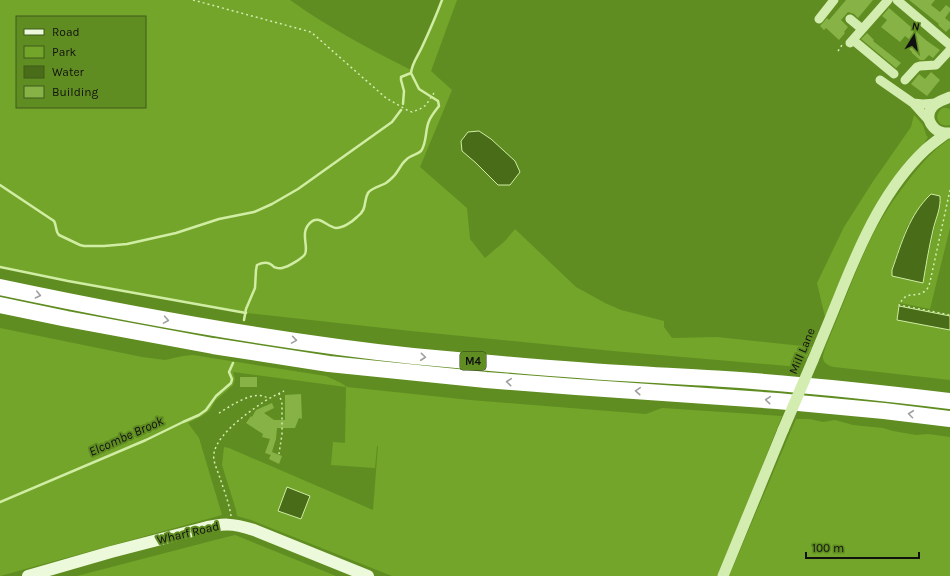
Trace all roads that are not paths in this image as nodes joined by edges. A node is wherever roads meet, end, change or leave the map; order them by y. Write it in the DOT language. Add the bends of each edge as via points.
graph roads {
  1 [pos="834,0"];
  2 [pos="888,0"];
  3 [pos="897,0"];
  4 [pos="819,18"];
  5 [pos="850,19"];
  6 [pos="862,29"];
  7 [pos="950,45"];
  8 [pos="950,50"];
  9 [pos="894,74"];
  10 [pos="880,80"];
  11 [pos="905,80"];
  12 [pos="945,100"];
  13 [pos="913,103"];
  14 [pos="931,124"];
  15 [pos="948,133"];
  16 [pos="926,149"];
  17 [pos="0,287"];
  18 [pos="0,305"];
  19 [pos="950,401"];
  20 [pos="950,419"];
  21 [pos="28,576"];
  22 [pos="368,576"];
  23 [pos="723,576"];
  1 -- 4 [label="street"];
  2 -- 6 [label="street"];
  3 -- 7 [label="street"];
  5 -- 6 [label="street"];
  6 -- 9 [label="street" via="852,41"];
  8 -- 11 [label="street" via="936,65 917,67"];
  10 -- 13 [label="street"];
  12 -- 13 [label="street"];
  12 -- 14 [label="street, Mill Lane" via="932,107 929,117"];
  13 -- 14 [label="street"];
  14 -- 15 [label="street, Mill Lane" via="938,131"];
  14 -- 16 [label="street, Mill Lane" via="931,138"];
  15 -- 16 [label="street, Mill Lane"];
  16 -- 23 [label="street, Mill Lane, bridge" via="903,175 875,217 852,266"];
  17 -- 19 [label="highway, M4, one-way" via="142,316 332,346 486,363 723,378"];
  20 -- 18 [label="highway, M4, one-way" via="778,401 576,387 329,364 213,346"];
  21 -- 22 [label="main road, Wharf Road" via="111,552 213,526 231,524 254,530"];
}
